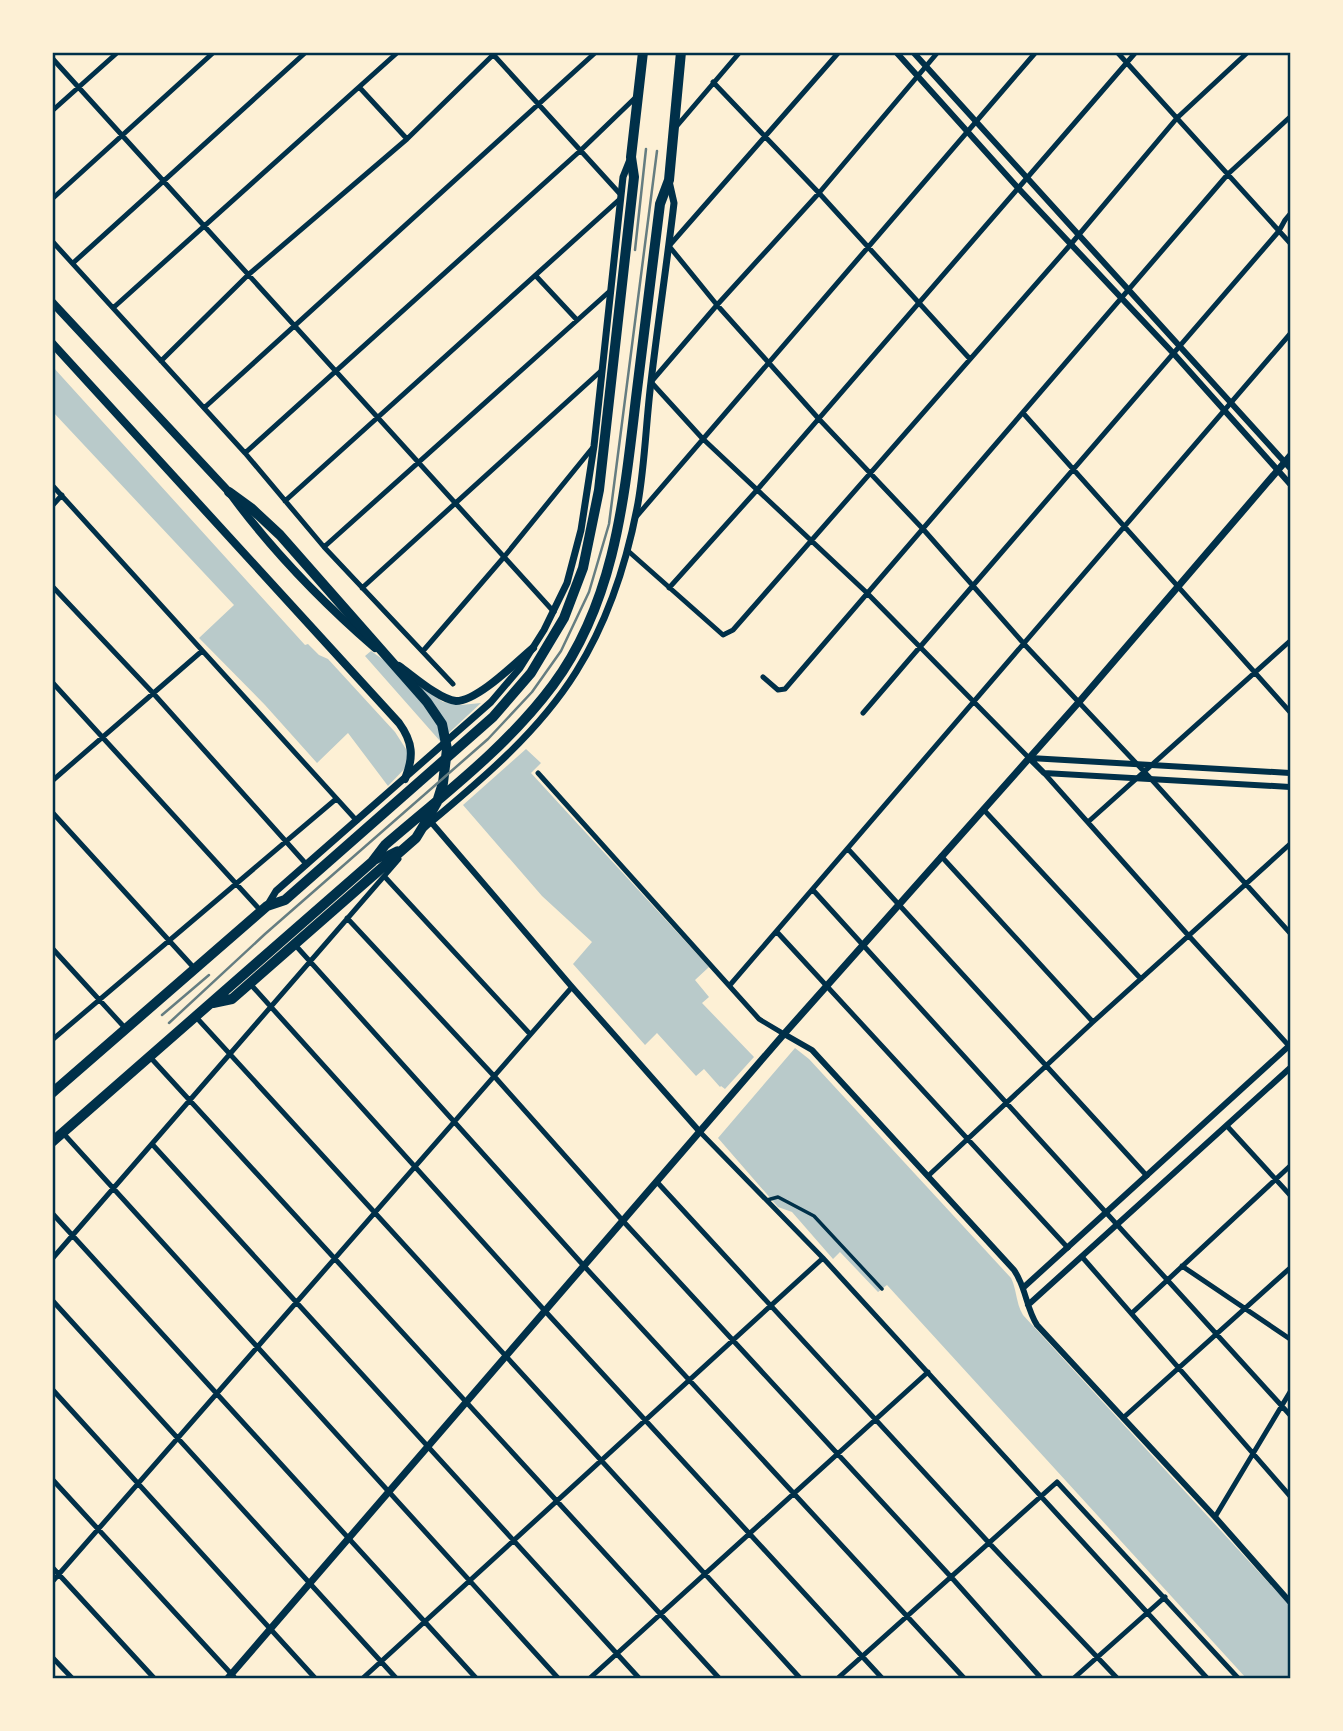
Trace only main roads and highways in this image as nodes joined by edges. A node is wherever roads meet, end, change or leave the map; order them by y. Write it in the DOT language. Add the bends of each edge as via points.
graph roads {
  1 [pos="643,52"];
  2 [pos="681,52"];
  3 [pos="631,157"];
  4 [pos="669,180"];
  5 [pos="52,302"];
  6 [pos="52,343"];
  7 [pos="1289,462"];
  8 [pos="229,492"];
  9 [pos="533,648"];
  10 [pos="405,779"];
  11 [pos="372,862"];
  12 [pos="264,909"];
  13 [pos="212,1003"];
  14 [pos="52,1093"];
  15 [pos="52,1142"];
  16 [pos="231,1677"];
  1 -- 3 [label="highway"];
  2 -- 4 [label="highway"];
  3 -- 9 [label="main road" via="623,177 581,530 566,583"];
  3 -- 12 [label="highway" via="634,177 605,447 591,536 564,618 531,673 493,717 285,900"];
  4 -- 11 [label="highway" via="660,204 623,510 589,622 565,667 525,719 385,845"];
  4 -- 11 [label="main road" via="674,203 635,519 602,623 576,672 536,725 431,822 393,853"];
  5 -- 8 [label="main road"];
  6 -- 10 [label="main road" via="399,723 412,750"];
  7 -- 16 [label="main road" via="784,1034"];
  8 -- 9 [label="main road" via="359,634 443,697 455,701 472,696"];
  8 -- 13 [label="highway" via="280,535 436,714 446,738 446,765 437,802 416,838 232,999"];
  9 -- 10 [label="main road" via="499,693"];
  10 -- 12 [label="main road" via="276,891"];
  11 -- 13 [label="highway"];
  12 -- 14 [label="highway"];
  13 -- 15 [label="highway"];
}
